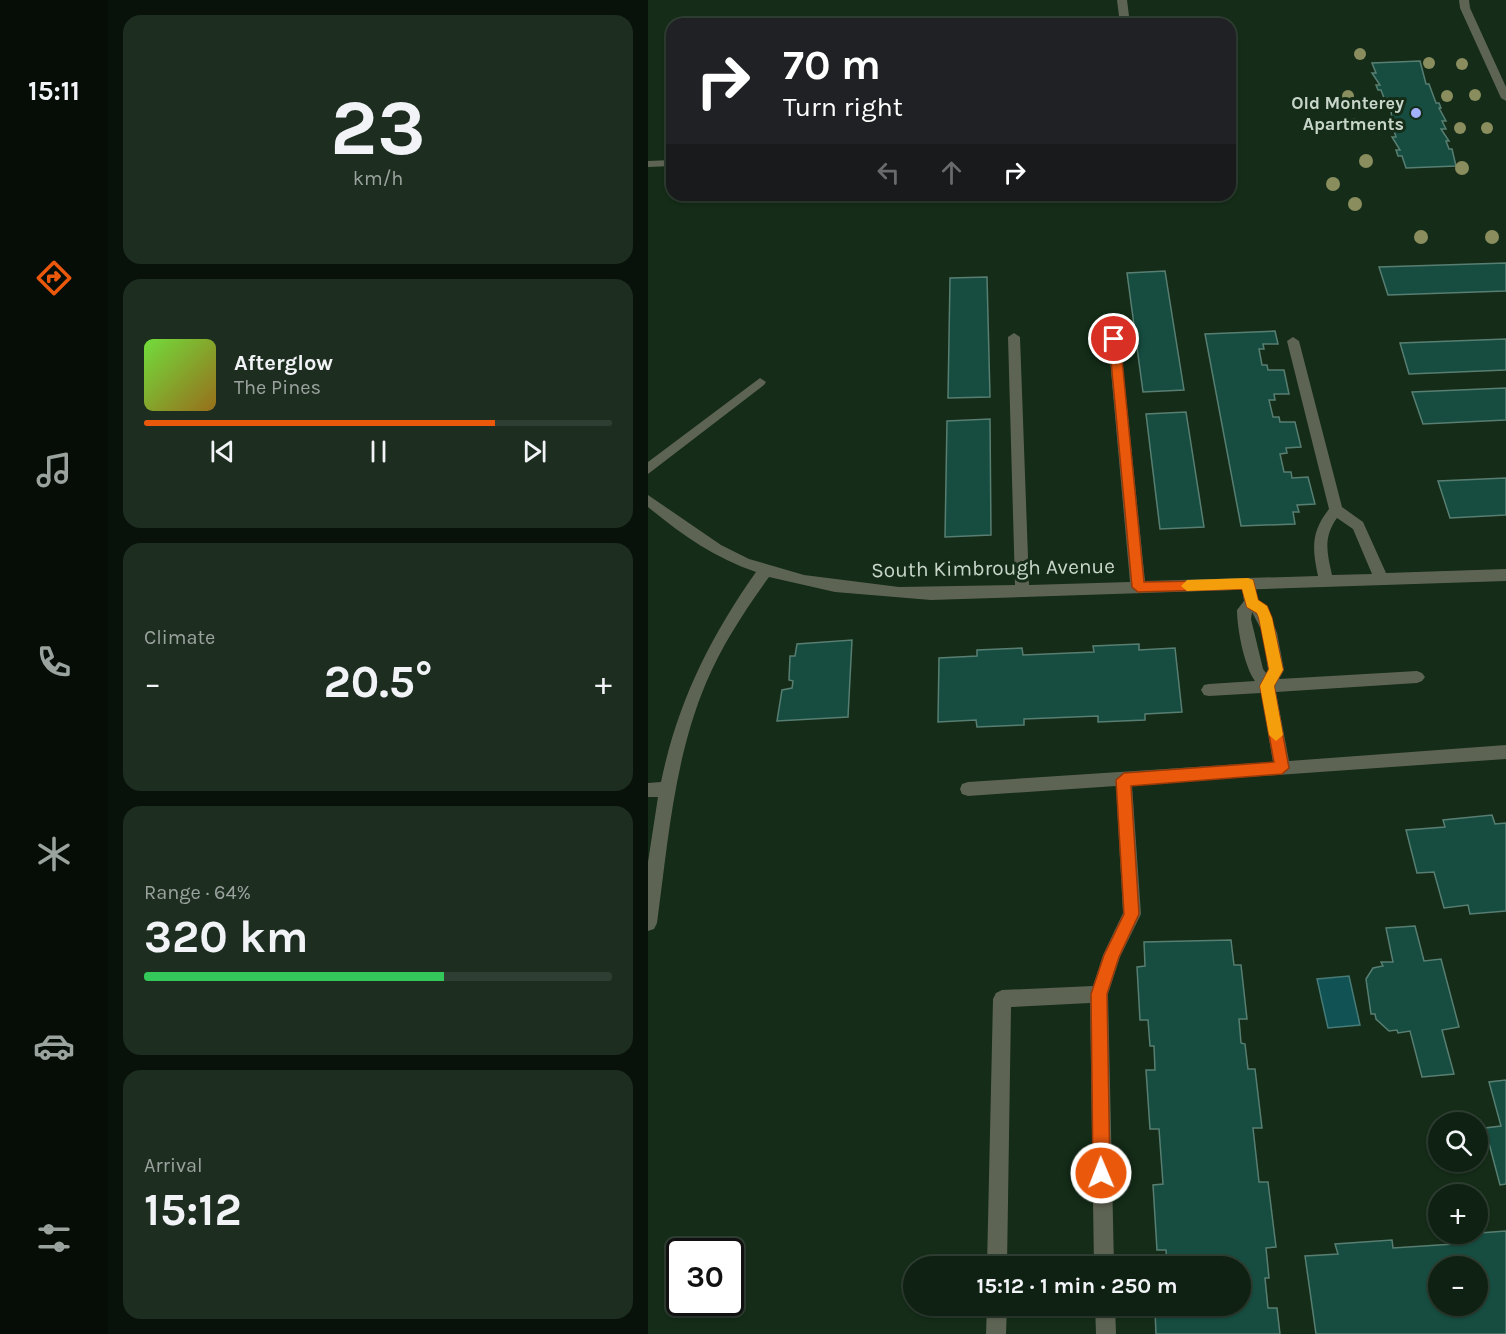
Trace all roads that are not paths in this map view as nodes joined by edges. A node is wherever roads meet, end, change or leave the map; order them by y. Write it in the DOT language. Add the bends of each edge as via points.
graph roads {
  1 [pos="1122,0"];
  2 [pos="1464,0"];
  3 [pos="1124,18"];
  4 [pos="1506,98"];
  5 [pos="666,163"];
  6 [pos="648,164"];
  7 [pos="1014,337"];
  8 [pos="1114,339"];
  9 [pos="1293,341"];
  10 [pos="760,382"];
  11 [pos="648,469"];
  12 [pos="648,500"];
  13 [pos="1336,510"];
  14 [pos="765,571"];
  15 [pos="1506,575"];
  16 [pos="1382,579"];
  17 [pos="1326,581"];
  18 [pos="1248,584"];
  19 [pos="1138,587"];
  20 [pos="1022,591"];
  21 [pos="1252,603"];
  22 [pos="1417,676"];
  23 [pos="1267,686"];
  24 [pos="1209,690"];
  25 [pos="1506,752"];
  26 [pos="1282,768"];
  27 [pos="1124,780"];
  28 [pos="668,789"];
  29 [pos="968,789"];
  30 [pos="648,790"];
  31 [pos="648,923"];
  32 [pos="1099,994"];
  33 [pos="998,1256"];
  34 [pos="1104,1256"];
  35 [pos="997,1316"];
  36 [pos="1105,1316"];
  37 [pos="996,1334"];
  38 [pos="1106,1334"];
  1 -- 3 [label="street"];
  2 -- 4 [label="street"];
  5 -- 6 [label="street"];
  7 -- 20 [label="street"];
  8 -- 19 [label="street"];
  9 -- 13 [label="street"];
  10 -- 11 [label="street"];
  12 -- 14 [label="street, South Kimbrough Avenue" via="688,532"];
  13 -- 16 [label="street" via="1358,526"];
  13 -- 17 [label="street" via="1320,532 1318,543"];
  14 -- 20 [label="street, South Kimbrough Avenue" via="807,583 878,592"];
  14 -- 28 [label="street" via="734,614 692,697"];
  15 -- 16 [label="street, South Kimbrough Avenue"];
  16 -- 17 [label="street, South Kimbrough Avenue"];
  17 -- 18 [label="street, South Kimbrough Avenue"];
  18 -- 19 [label="street, South Kimbrough Avenue"];
  18 -- 21 [label="street"];
  19 -- 20 [label="street, South Kimbrough Avenue"];
  21 -- 23 [label="street" via="1244,610 1244,619 1256,671"];
  21 -- 23 [label="street" via="1262,609 1266,618 1276,670"];
  22 -- 23 [label="street"];
  23 -- 24 [label="street"];
  23 -- 26 [label="street"];
  25 -- 26 [label="street"];
  26 -- 27 [label="street"];
  27 -- 29 [label="street"];
  27 -- 32 [label="street" via="1131,914"];
  28 -- 30 [label="street"];
  28 -- 31 [label="street"];
  32 -- 33 [label="street" via="1002,999"];
  32 -- 34 [label="street"];
  35 -- 37 [label="street"];
  36 -- 38 [label="street"];
}
